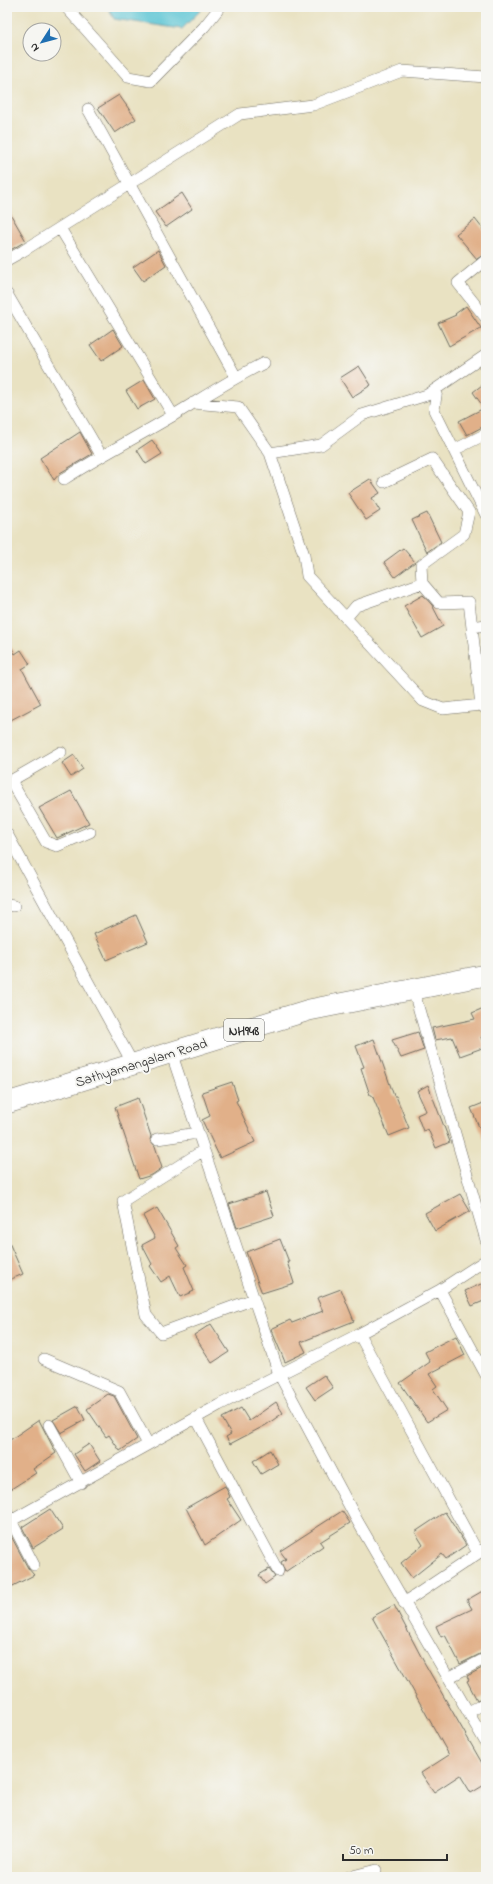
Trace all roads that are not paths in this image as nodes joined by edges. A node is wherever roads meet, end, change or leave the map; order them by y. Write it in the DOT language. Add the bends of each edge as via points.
graph roads {
  1 [pos="66,7"];
  2 [pos="220,7"];
  3 [pos="486,77"];
  4 [pos="88,109"];
  5 [pos="129,183"];
  6 [pos="60,228"];
  7 [pos="7,260"];
  8 [pos="486,260"];
  9 [pos="7,294"];
  10 [pos="486,318"];
  11 [pos="486,355"];
  12 [pos="264,363"];
  13 [pos="236,377"];
  14 [pos="436,389"];
  15 [pos="193,403"];
  16 [pos="173,415"];
  17 [pos="486,434"];
  18 [pos="454,450"];
  19 [pos="270,453"];
  20 [pos="101,455"];
  21 [pos="64,480"];
  22 [pos="384,482"];
  23 [pos="486,515"];
  24 [pos="422,583"];
  25 [pos="346,618"];
  26 [pos="486,625"];
  27 [pos="472,626"];
  28 [pos="483,707"];
  29 [pos="61,752"];
  30 [pos="9,782"];
  31 [pos="90,832"];
  32 [pos="7,834"];
  33 [pos="486,975"];
  34 [pos="413,989"];
  35 [pos="172,1052"];
  36 [pos="134,1064"];
  37 [pos="7,1103"];
  38 [pos="198,1133"];
  39 [pos="157,1139"];
  40 [pos="204,1150"];
  41 [pos="486,1240"];
  42 [pos="486,1260"];
  43 [pos="440,1290"];
  44 [pos="254,1299"];
  45 [pos="359,1334"];
  46 [pos="44,1360"];
  47 [pos="279,1374"];
  48 [pos="486,1375"];
  49 [pos="196,1418"];
  50 [pos="48,1425"];
  51 [pos="148,1444"];
  52 [pos="81,1483"];
  53 [pos="8,1519"];
  54 [pos="482,1550"];
  55 [pos="34,1565"];
  56 [pos="278,1571"];
  57 [pos="404,1603"];
  58 [pos="486,1658"];
  59 [pos="448,1678"];
  60 [pos="486,1703"];
  61 [pos="468,1712"];
  62 [pos="486,1743"];
  63 [pos="376,1870"];
  64 [pos="349,1877"];
  1 -- 2 [label="street" via="128,77 151,82"];
  3 -- 5 [label="street" via="402,71 312,105 240,114"];
  4 -- 5 [label="street"];
  5 -- 6 [label="street"];
  5 -- 13 [label="street"];
  6 -- 7 [label="street"];
  6 -- 16 [label="street"];
  8 -- 10 [label="street" via="458,284"];
  9 -- 20 [label="street"];
  11 -- 14 [label="street"];
  12 -- 13 [label="street"];
  13 -- 15 [label="street"];
  14 -- 18 [label="street" via="434,410"];
  14 -- 19 [label="street" via="428,396 362,416 321,445"];
  15 -- 16 [label="street"];
  15 -- 19 [label="street" via="238,406"];
  16 -- 20 [label="street"];
  17 -- 18 [label="street"];
  18 -- 23 [label="street"];
  19 -- 25 [label="street" via="304,555 307,576"];
  20 -- 21 [label="street"];
  22 -- 24 [label="street" via="432,459 469,512 464,534 421,565"];
  24 -- 25 [label="street" via="356,606"];
  24 -- 27 [label="street" via="440,603 469,602"];
  25 -- 28 [label="street" via="423,701 443,709"];
  26 -- 27 [label="street"];
  27 -- 28 [label="street"];
  29 -- 30 [label="street"];
  30 -- 31 [label="street" via="46,842 57,846"];
  32 -- 36 [label="street"];
  33 -- 34 [label="highway, Sathyamangalam Road / NH948"];
  34 -- 35 [label="highway, Sathyamangalam Road / NH948" via="310,1010"];
  34 -- 41 [label="street"];
  35 -- 36 [label="highway, Sathyamangalam Road / NH948"];
  35 -- 38 [label="street"];
  36 -- 37 [label="highway, Sathyamangalam Road / NH948"];
  38 -- 39 [label="street"];
  38 -- 40 [label="street"];
  40 -- 44 [label="street"];
  40 -- 44 [label="street" via="123,1201 146,1315 161,1333"];
  42 -- 43 [label="street"];
  43 -- 45 [label="street"];
  43 -- 48 [label="street"];
  44 -- 47 [label="street"];
  45 -- 47 [label="street"];
  45 -- 54 [label="street"];
  46 -- 51 [label="street" via="120,1391"];
  47 -- 49 [label="street"];
  47 -- 57 [label="street"];
  49 -- 51 [label="street"];
  49 -- 56 [label="street"];
  50 -- 52 [label="street"];
  51 -- 52 [label="street"];
  52 -- 53 [label="street"];
  53 -- 55 [label="street"];
  54 -- 57 [label="street"];
  57 -- 59 [label="street"];
  58 -- 59 [label="street"];
  59 -- 61 [label="street"];
  60 -- 61 [label="street"];
  61 -- 62 [label="street"];
  63 -- 64 [label="street"];
}
